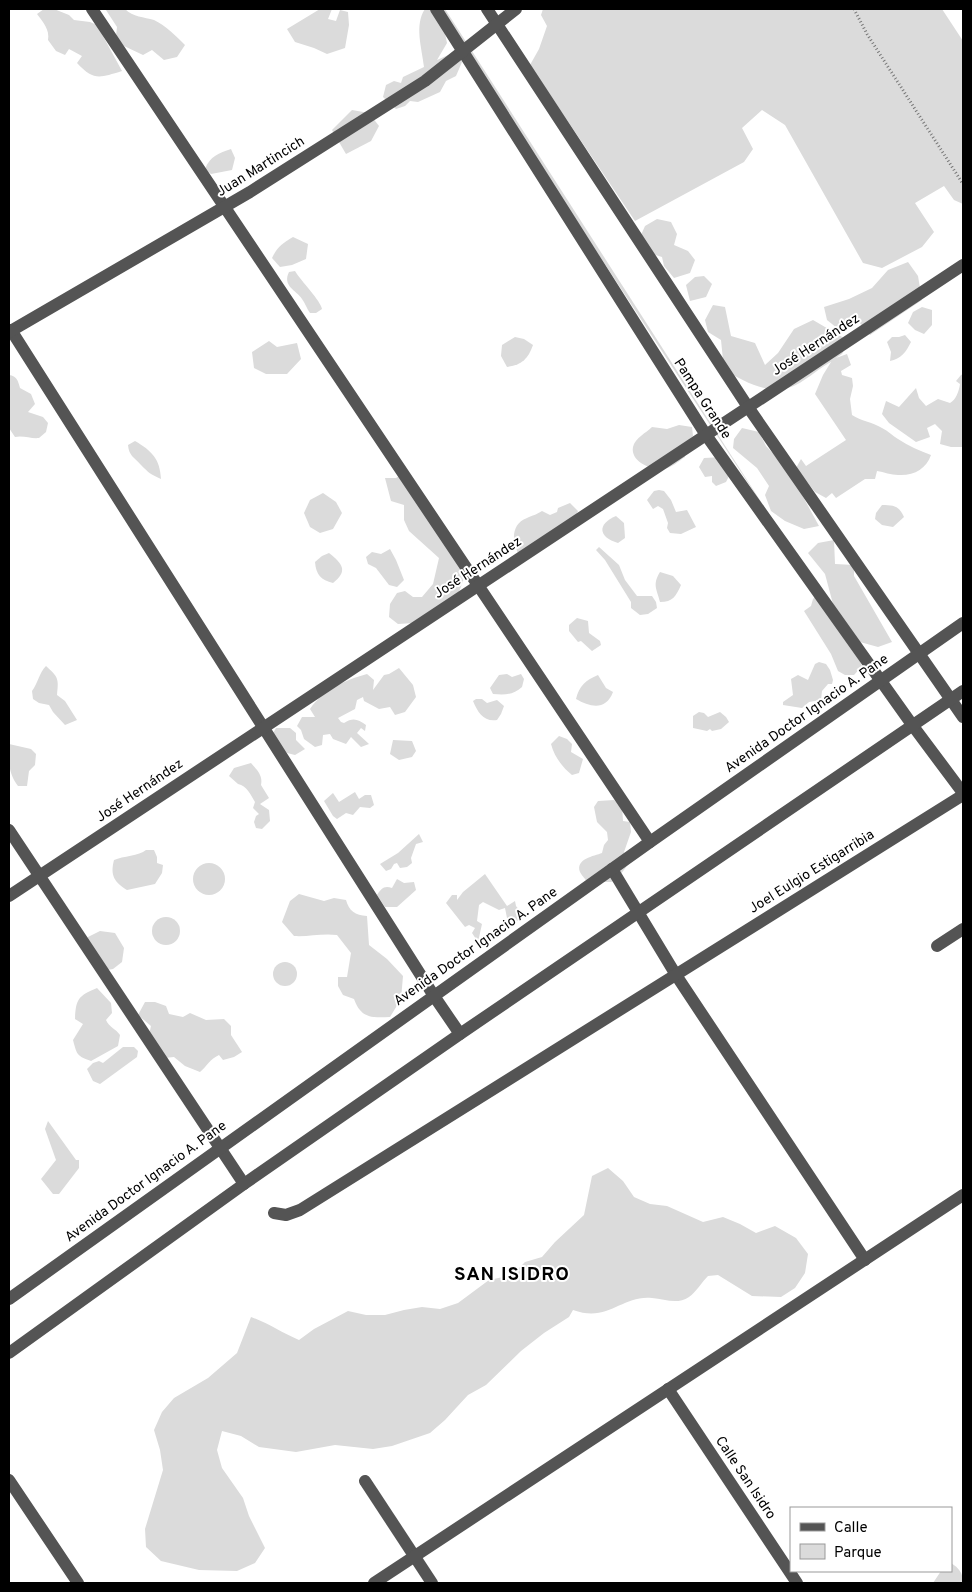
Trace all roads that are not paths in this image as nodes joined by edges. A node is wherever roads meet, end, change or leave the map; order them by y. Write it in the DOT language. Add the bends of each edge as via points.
graph roads {
  1 [pos="92,9"];
  2 [pos="436,9"];
  3 [pos="487,9"];
  4 [pos="516,9"];
  5 [pos="497,24"];
  6 [pos="464,51"];
  7 [pos="225,207"];
  8 [pos="963,265"];
  9 [pos="10,331"];
  10 [pos="748,407"];
  11 [pos="706,435"];
  12 [pos="479,585"];
  13 [pos="963,623"];
  14 [pos="918,655"];
  15 [pos="880,681"];
  16 [pos="963,691"];
  17 [pos="951,700"];
  18 [pos="963,717"];
  19 [pos="913,726"];
  20 [pos="263,728"];
  21 [pos="963,794"];
  22 [pos="9,830"];
  23 [pos="650,842"];
  24 [pos="612,870"];
  25 [pos="39,876"];
  26 [pos="9,896"];
  27 [pos="638,912"];
  28 [pos="963,929"];
  29 [pos="937,946"];
  30 [pos="676,974"];
  31 [pos="434,996"];
  32 [pos="460,1034"];
  33 [pos="220,1148"];
  34 [pos="244,1184"];
  35 [pos="963,1195"];
  36 [pos="274,1213"];
  37 [pos="865,1260"];
  38 [pos="9,1299"];
  39 [pos="9,1353"];
  40 [pos="668,1389"];
  41 [pos="9,1480"];
  42 [pos="365,1481"];
  43 [pos="414,1556"];
  44 [pos="78,1583"];
  45 [pos="374,1583"];
  46 [pos="432,1583"];
  47 [pos="797,1583"];
  1 -- 7 [label="street"];
  2 -- 6 [label="street, Pampa Grande"];
  3 -- 5 [label="street"];
  4 -- 5 [label="street, Juan Martincich"];
  5 -- 6 [label="street, Juan Martincich"];
  5 -- 10 [label="street"];
  6 -- 7 [label="street, Juan Martincich" via="425,81"];
  6 -- 11 [label="street, Pampa Grande"];
  7 -- 9 [label="street, Juan Martincich"];
  7 -- 12 [label="street"];
  8 -- 10 [label="street, José Hernández"];
  9 -- 20 [label="street"];
  10 -- 11 [label="street, José Hernández"];
  10 -- 14 [label="street"];
  11 -- 12 [label="street, José Hernández"];
  11 -- 15 [label="street, Pampa Grande"];
  12 -- 20 [label="street, José Hernández"];
  12 -- 23 [label="street"];
  13 -- 14 [label="street, Avenida Doctor Ignacio A. Pane"];
  14 -- 15 [label="street, Avenida Doctor Ignacio A. Pane"];
  14 -- 17 [label="street"];
  15 -- 19 [label="street, Pampa Grande"];
  15 -- 23 [label="street, Avenida Doctor Ignacio A. Pane"];
  16 -- 17 [label="street"];
  17 -- 18 [label="street"];
  17 -- 19 [label="street"];
  19 -- 21 [label="street, Pampa Grande"];
  19 -- 27 [label="street"];
  20 -- 25 [label="street, José Hernández"];
  20 -- 31 [label="street"];
  21 -- 30 [label="street, Joel Eulgio Estigarribia"];
  22 -- 25 [label="street"];
  23 -- 24 [label="street, Avenida Doctor Ignacio A. Pane"];
  24 -- 27 [label="street"];
  24 -- 31 [label="street, Avenida Doctor Ignacio A. Pane"];
  25 -- 26 [label="street, José Hernández"];
  25 -- 33 [label="street"];
  27 -- 30 [label="street"];
  27 -- 32 [label="street"];
  28 -- 29 [label="street"];
  30 -- 36 [label="street, Joel Eulgio Estigarribia" via="300,1210 286,1215"];
  30 -- 37 [label="street"];
  31 -- 32 [label="street"];
  31 -- 33 [label="street, Avenida Doctor Ignacio A. Pane"];
  32 -- 34 [label="street"];
  33 -- 34 [label="street"];
  33 -- 38 [label="street, Avenida Doctor Ignacio A. Pane"];
  34 -- 39 [label="street"];
  35 -- 37 [label="street"];
  37 -- 40 [label="street"];
  40 -- 43 [label="street"];
  40 -- 47 [label="street, Calle San Isidro"];
  41 -- 44 [label="street"];
  42 -- 43 [label="street"];
  43 -- 45 [label="street"];
  43 -- 46 [label="street"];
}
